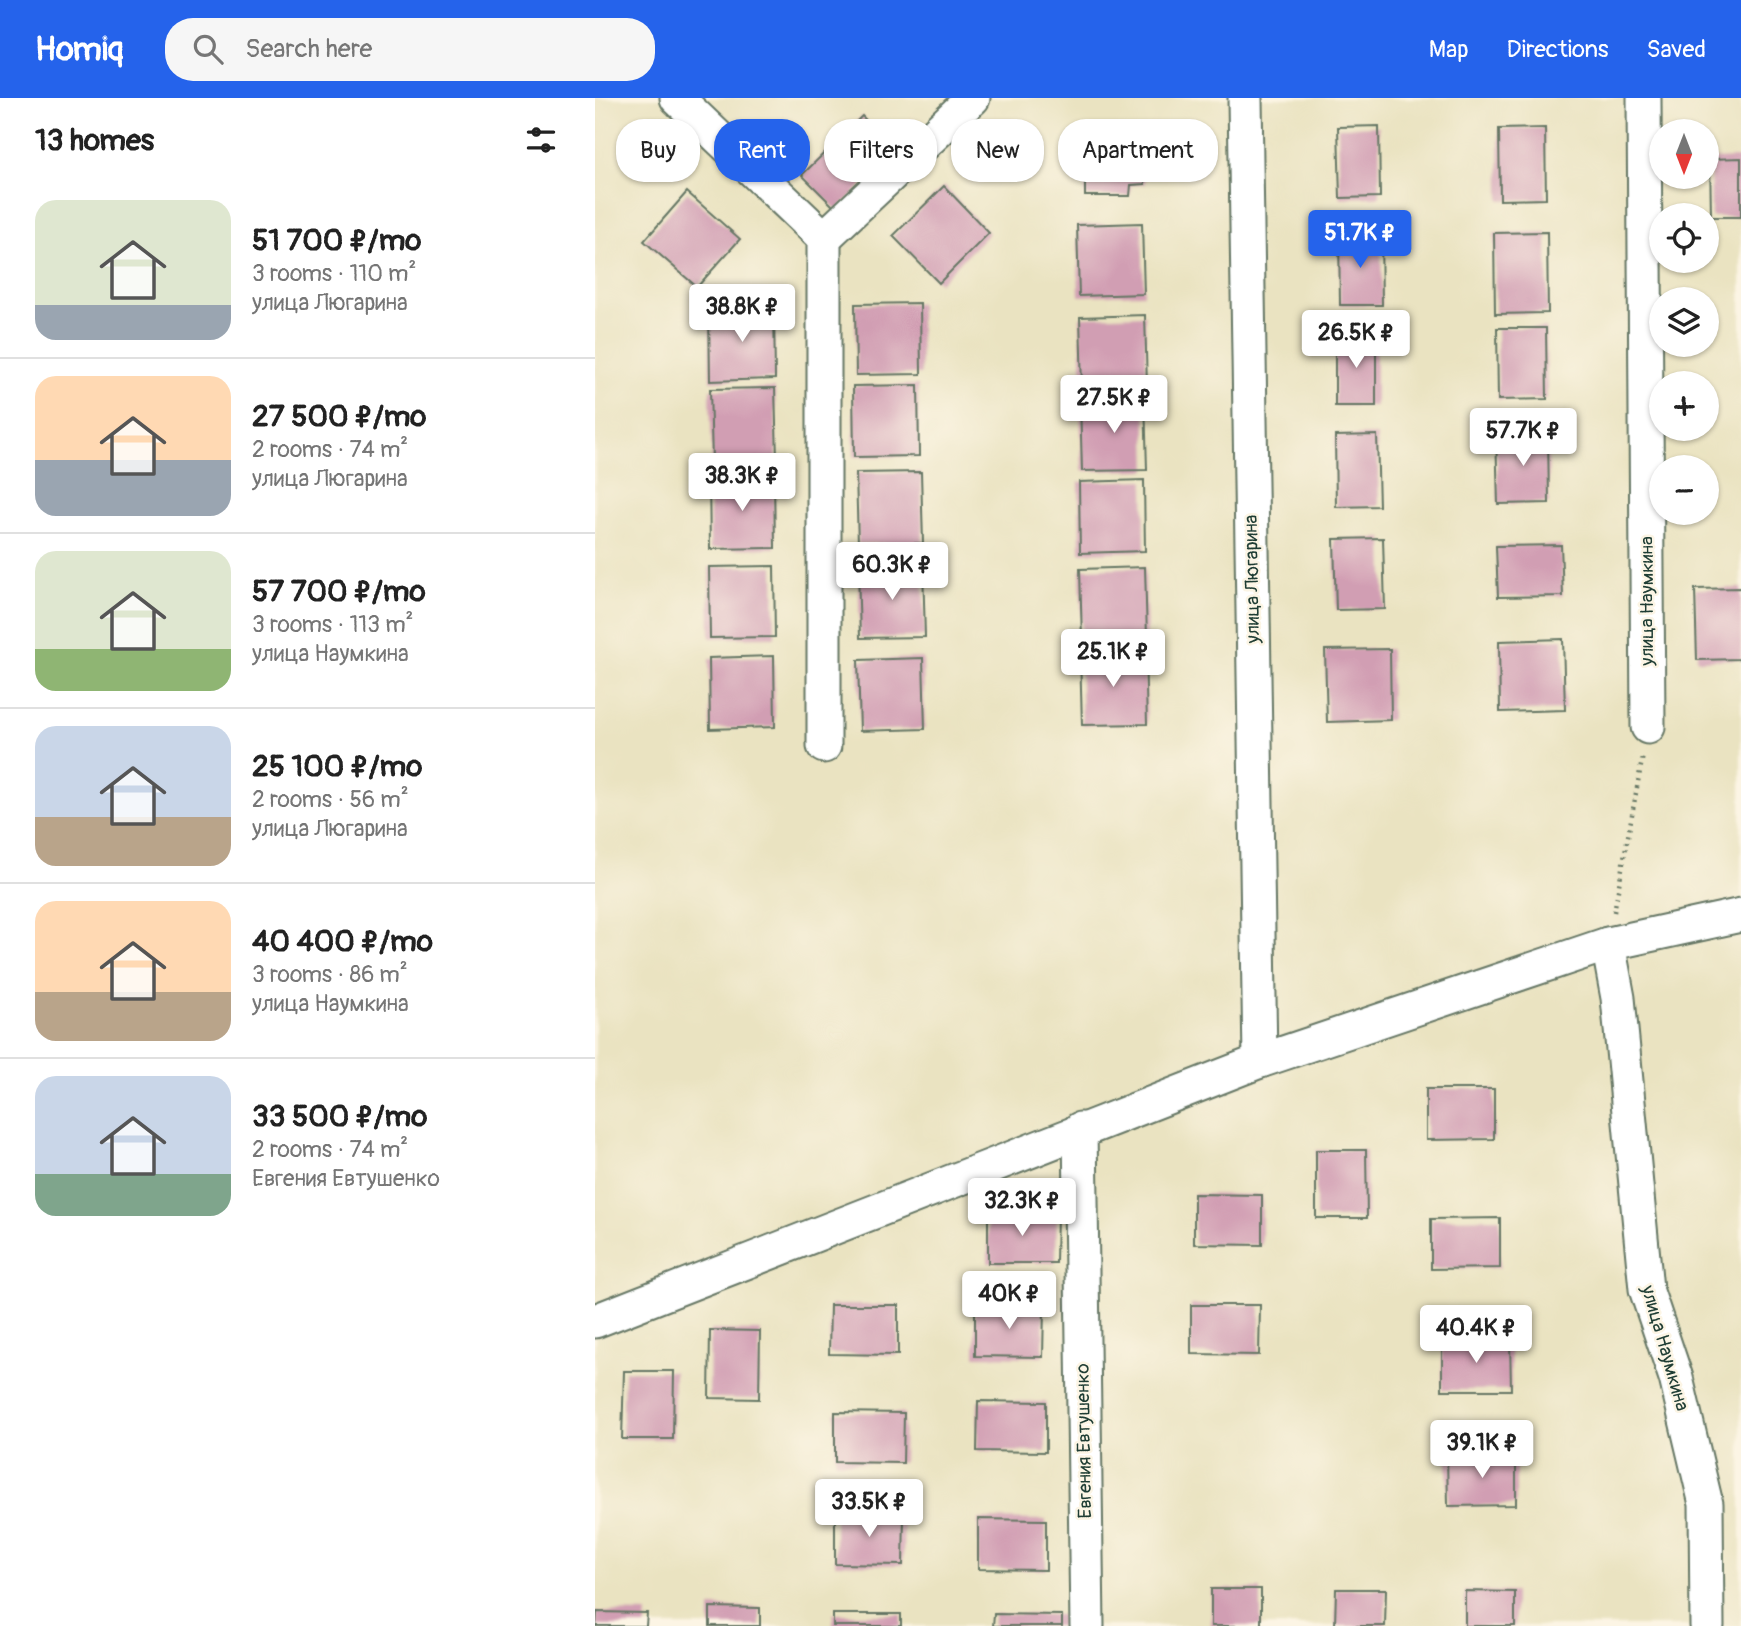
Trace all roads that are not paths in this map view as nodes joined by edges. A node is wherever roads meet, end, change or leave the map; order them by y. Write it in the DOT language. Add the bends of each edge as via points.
graph roads {
  1 [pos="677,98"];
  2 [pos="973,98"];
  3 [pos="1245,98"];
  4 [pos="1644,98"];
  5 [pos="824,238"];
  6 [pos="1648,727"];
  7 [pos="824,746"];
  8 [pos="1741,915"];
  9 [pos="1608,944"];
  10 [pos="1260,1061"];
  11 [pos="1080,1129"];
  12 [pos="595,1321"];
  13 [pos="1087,1626"];
  14 [pos="1707,1626"];
  1 -- 5 [label="street"];
  2 -- 5 [label="street"];
  3 -- 10 [label="street, улица Люгарина"];
  4 -- 6 [label="street, улица Наумкина"];
  5 -- 7 [label="street"];
  8 -- 9 [label="street"];
  9 -- 10 [label="street"];
  9 -- 14 [label="street, улица Наумкина" via="1618,998 1646,1289 1676,1378 1706,1504"];
  10 -- 11 [label="street"];
  11 -- 12 [label="street"];
  11 -- 13 [label="street, Евгения Евтушенко"];
}
